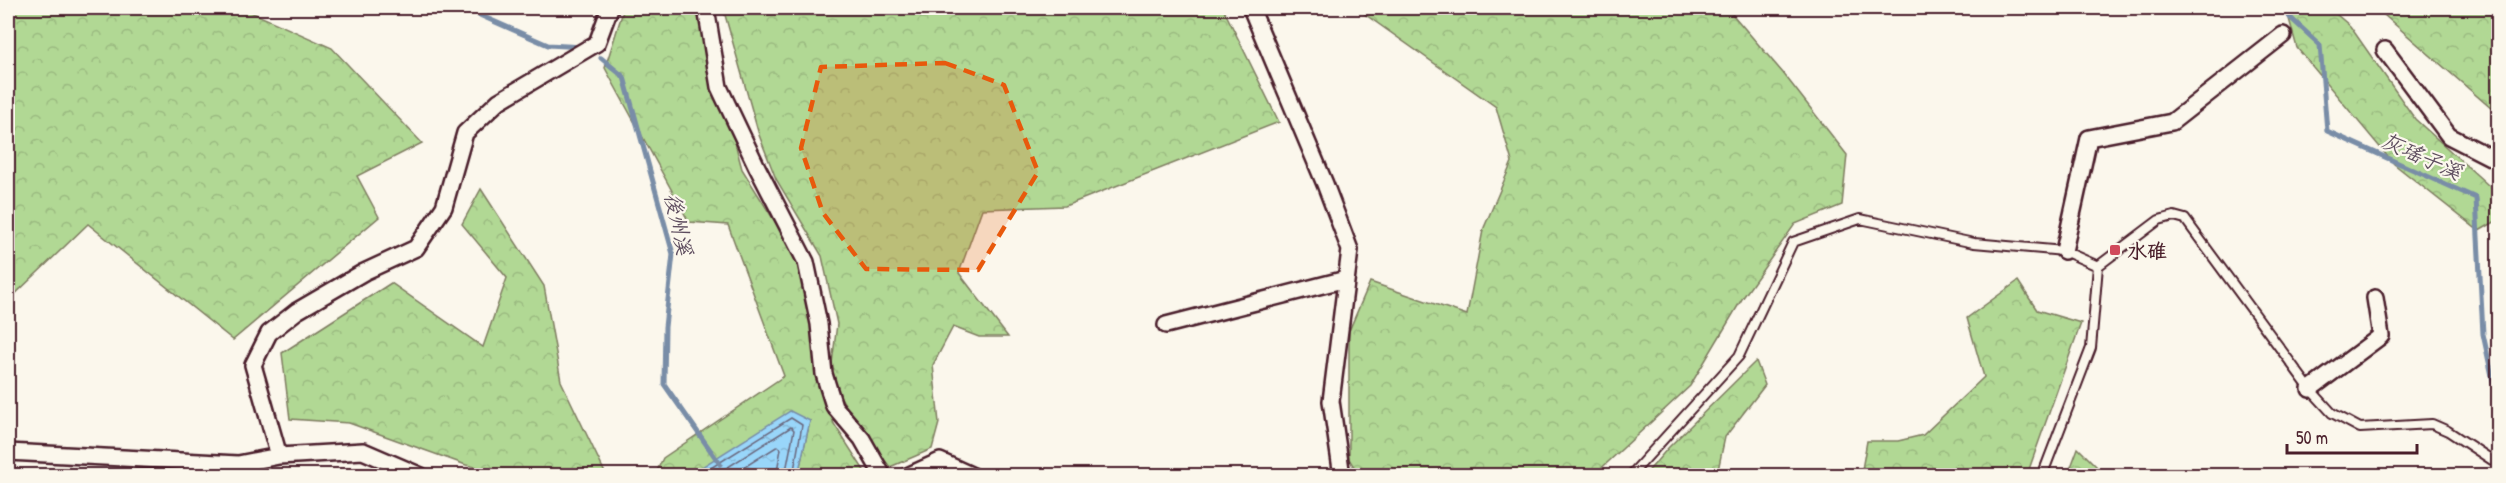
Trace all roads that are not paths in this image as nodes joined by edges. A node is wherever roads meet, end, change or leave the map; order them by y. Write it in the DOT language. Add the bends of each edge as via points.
graph roads {
  1 [pos="610,8"];
  2 [pos="706,8"];
  3 [pos="1251,8"];
  4 [pos="2283,35"];
  5 [pos="2385,50"];
  6 [pos="2499,161"];
  7 [pos="2064,251"];
  8 [pos="2098,266"];
  9 [pos="1346,279"];
  10 [pos="2375,298"];
  11 [pos="1167,325"];
  12 [pos="2310,389"];
  13 [pos="8,452"];
  14 [pos="279,456"];
  15 [pos="2499,464"];
  16 [pos="421,476"];
  17 [pos="883,476"];
  18 [pos="907,476"];
  19 [pos="973,476"];
  20 [pos="1342,476"];
  21 [pos="1630,476"];
  22 [pos="2042,476"];
  1 -- 14 [label="street" via="597,43 499,101 465,133 444,207 416,248 325,294 269,333 253,364"];
  2 -- 17 [label="street" via="719,87 806,262 824,374 834,406 862,440"];
  3 -- 9 [label="street" via="1350,250"];
  4 -- 7 [label="street" via="2172,122 2089,138"];
  5 -- 6 [label="street" via="2449,136"];
  7 -- 8 [label="lane"];
  7 -- 21 [label="lane" via="1974,243 1860,219 1793,242 1739,356"];
  8 -- 12 [label="lane" via="2159,220 2174,216 2186,219"];
  8 -- 22 [label="lane" via="2091,348"];
  9 -- 11 [label="street"];
  9 -- 20 [label="street" via="1330,401"];
  10 -- 12 [label="street" via="2381,336"];
  12 -- 15 [label="lane" via="2332,413 2360,428 2432,424"];
  13 -- 14 [label="street" via="238,464"];
  14 -- 16 [label="street" via="363,451"];
  18 -- 19 [label="street" via="940,461"];
}
